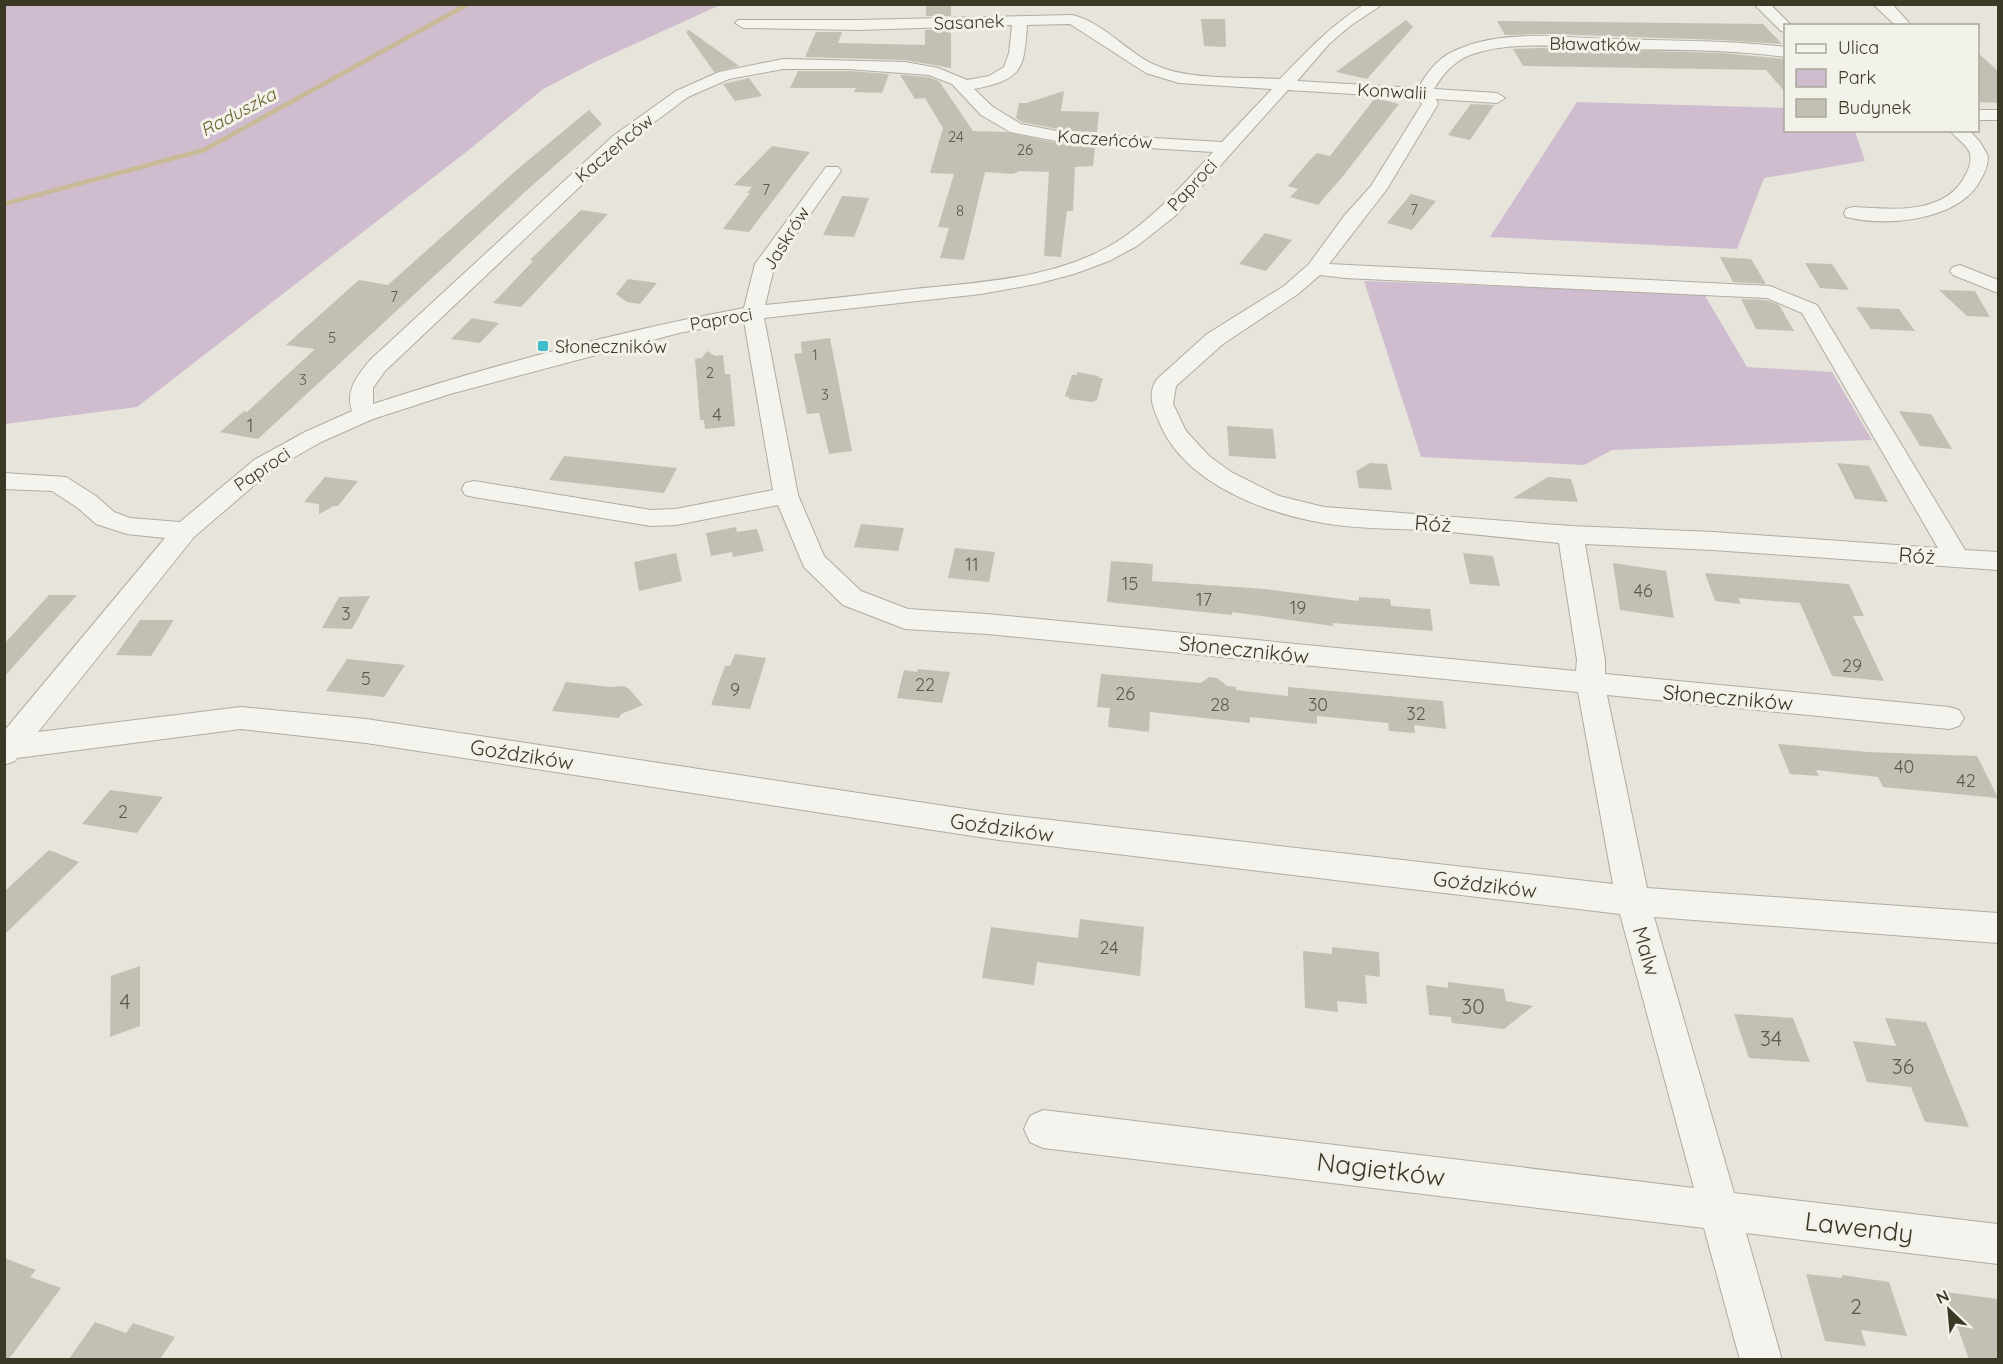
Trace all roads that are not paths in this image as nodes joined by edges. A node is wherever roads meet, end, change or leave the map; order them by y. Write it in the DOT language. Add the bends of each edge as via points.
graph roads {
  1 [pos="1376,4"];
  2 [pos="1761,4"];
  3 [pos="1880,4"];
  4 [pos="1020,21"];
  5 [pos="743,23"];
  6 [pos="1903,24"];
  7 [pos="1784,27"];
  8 [pos="1784,52"];
  9 [pos="1286,85"];
  10 [pos="963,86"];
  11 [pos="1424,93"];
  12 [pos="1497,98"];
  13 [pos="1979,114"];
  14 [pos="1998,115"];
  15 [pos="1960,132"];
  16 [pos="1227,148"];
  17 [pos="832,171"];
  18 [pos="1852,213"];
  19 [pos="1316,268"];
  20 [pos="1960,271"];
  21 [pos="1998,287"];
  22 [pos="753,313"];
  23 [pos="365,414"];
  24 [pos="4,482"];
  25 [pos="474,489"];
  26 [pos="786,495"];
  27 [pos="185,531"];
  28 [pos="1571,535"];
  29 [pos="1958,558"];
  30 [pos="1998,561"];
  31 [pos="1590,683"];
  32 [pos="1949,718"];
  33 [pos="7,750"];
  34 [pos="1633,901"];
  35 [pos="1998,928"];
  36 [pos="1043,1129"];
  37 [pos="1719,1210"];
  38 [pos="1998,1244"];
  39 [pos="1761,1359"];
  1 -- 9 [label="street, Paproci" via="1324,41"];
  2 -- 7 [label="street"];
  3 -- 6 [label="street"];
  4 -- 5 [label="street, Sasanek"];
  4 -- 9 [label="street, Sasanek" via="1072,19 1152,70 1179,78"];
  4 -- 10 [label="street" via="1016,62 1009,74"];
  8 -- 11 [label="street, Bławatków" via="1700,45 1488,46 1443,63"];
  9 -- 11 [label="street, Konwalii"];
  9 -- 16 [label="street, Paproci"];
  10 -- 16 [label="street, Kaczeńców" via="1000,121 1038,134"];
  10 -- 23 [label="street, Kaczeńców" via="932,71 905,67 783,64 725,75 682,94 619,140 377,366 361,387"];
  11 -- 12 [label="street, Konwalii"];
  11 -- 19 [label="street, Róż" via="1430,104 1400,155"];
  13 -- 14 [label="street"];
  15 -- 18 [label="street" via="1980,157 1967,190 1933,210 1911,214"];
  16 -- 22 [label="street, Paproci" via="1168,212 1130,242 1067,270 981,288"];
  17 -- 22 [label="street, Jaskrów" via="765,264"];
  19 -- 28 [label="street, Róż" via="1291,290 1215,339 1166,384 1162,404 1176,434 1201,461 1222,478 1261,498 1300,511"];
  19 -- 29 [label="street, Róż" via="1770,292 1810,309"];
  20 -- 21 [label="street"];
  22 -- 23 [label="street, Paproci" via="583,351"];
  22 -- 26 [label="street, Słoneczników"];
  23 -- 27 [label="street, Paproci" via="263,465"];
  24 -- 27 [label="street" via="57,483 105,518 127,526"];
  25 -- 26 [label="street" via="651,518 676,517"];
  26 -- 31 [label="street, Słoneczników" via="813,561 852,598 905,619"];
  27 -- 33 [label="street, Paproci"];
  28 -- 29 [label="street, Róż"];
  28 -- 31 [label="street, Malw" via="1591,660"];
  29 -- 30 [label="street, Róż"];
  31 -- 32 [label="street, Słoneczników"];
  31 -- 34 [label="street, Malw"];
  33 -- 34 [label="street, Goździków" via="242,718 366,730 999,827"];
  34 -- 35 [label="street, Goździków"];
  34 -- 37 [label="street, Malw"];
  36 -- 37 [label="street, Nagietków"];
  37 -- 38 [label="street, Lawendy"];
  37 -- 39 [label="street, Malw"];
}
